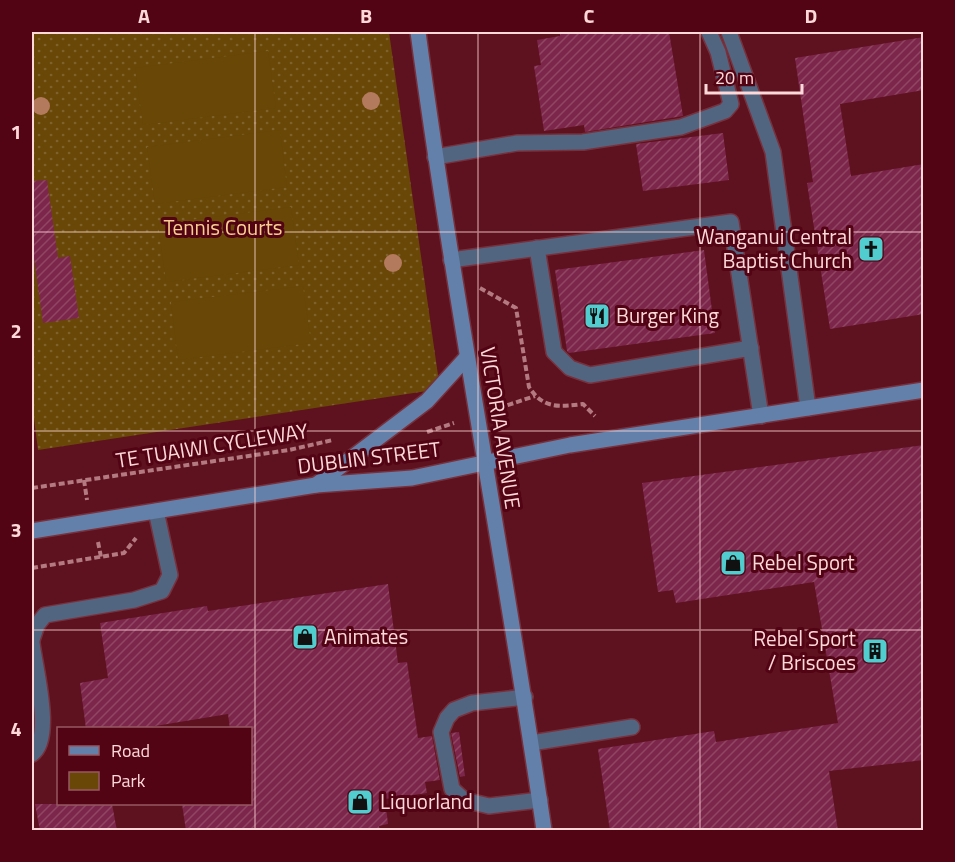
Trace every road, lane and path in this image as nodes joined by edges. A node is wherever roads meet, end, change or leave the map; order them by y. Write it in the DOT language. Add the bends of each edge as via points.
graph roads {
  1 [pos="418,32"];
  2 [pos="709,32"];
  3 [pos="729,32"];
  4 [pos="435,157"];
  5 [pos="537,248"];
  6 [pos="451,260"];
  7 [pos="751,348"];
  8 [pos="467,357"];
  9 [pos="924,390"];
  10 [pos="535,396"];
  11 [pos="523,400"];
  12 [pos="808,408"];
  13 [pos="761,416"];
  14 [pos="340,438"];
  15 [pos="484,463"];
  16 [pos="84,480"];
  17 [pos="316,485"];
  18 [pos="32,488"];
  19 [pos="85,489"];
  20 [pos="156,511"];
  21 [pos="32,531"];
  22 [pos="129,547"];
  23 [pos="100,551"];
  24 [pos="101,557"];
  25 [pos="32,568"];
  26 [pos="32,641"];
  27 [pos="525,697"];
  28 [pos="632,727"];
  29 [pos="531,743"];
  30 [pos="32,754"];
  31 [pos="540,800"];
  32 [pos="544,831"];
  1 -- 4 [label="main road, VICTORIA AVENUE"];
  2 -- 4 [label="lane" via="731,104 725,111 681,127 583,142 517,143"];
  3 -- 12 [label="lane" via="773,152"];
  4 -- 6 [label="main road, VICTORIA AVENUE"];
  5 -- 6 [label="lane"];
  5 -- 7 [label="lane" via="554,352 570,368 590,375"];
  5 -- 7 [label="lane" via="731,222"];
  6 -- 8 [label="main road, VICTORIA AVENUE"];
  7 -- 13 [label="lane"];
  8 -- 15 [label="main road, VICTORIA AVENUE"];
  8 -- 17 [label="main road" via="427,401"];
  9 -- 12 [label="main road, DUBLIN STREET"];
  10 -- 11 [label="path"];
  12 -- 13 [label="main road, DUBLIN STREET"];
  13 -- 15 [label="main road, DUBLIN STREET" via="570,445"];
  14 -- 16 [label="path, TE TUAIWI CYCLEWAY" via="289,450"];
  15 -- 17 [label="main road, DUBLIN STREET" via="403,479"];
  15 -- 27 [label="main road, VICTORIA AVENUE"];
  16 -- 18 [label="path, TE TUAIWI CYCLEWAY"];
  16 -- 19 [label="path"];
  17 -- 20 [label="main road, DUBLIN STREET"];
  20 -- 21 [label="main road, DUBLIN STREET"];
  20 -- 26 [label="lane" via="170,575 162,591 134,600 45,615"];
  22 -- 24 [label="path" via="124,553"];
  23 -- 24 [label="path"];
  24 -- 25 [label="path"];
  26 -- 30 [label="lane" via="43,733 39,749"];
  27 -- 29 [label="main road, VICTORIA AVENUE"];
  27 -- 31 [label="lane" via="472,703 454,710 441,732 452,789 464,800 489,806"];
  28 -- 29 [label="lane"];
  29 -- 31 [label="main road, VICTORIA AVENUE"];
  31 -- 32 [label="main road, VICTORIA AVENUE"];
}
